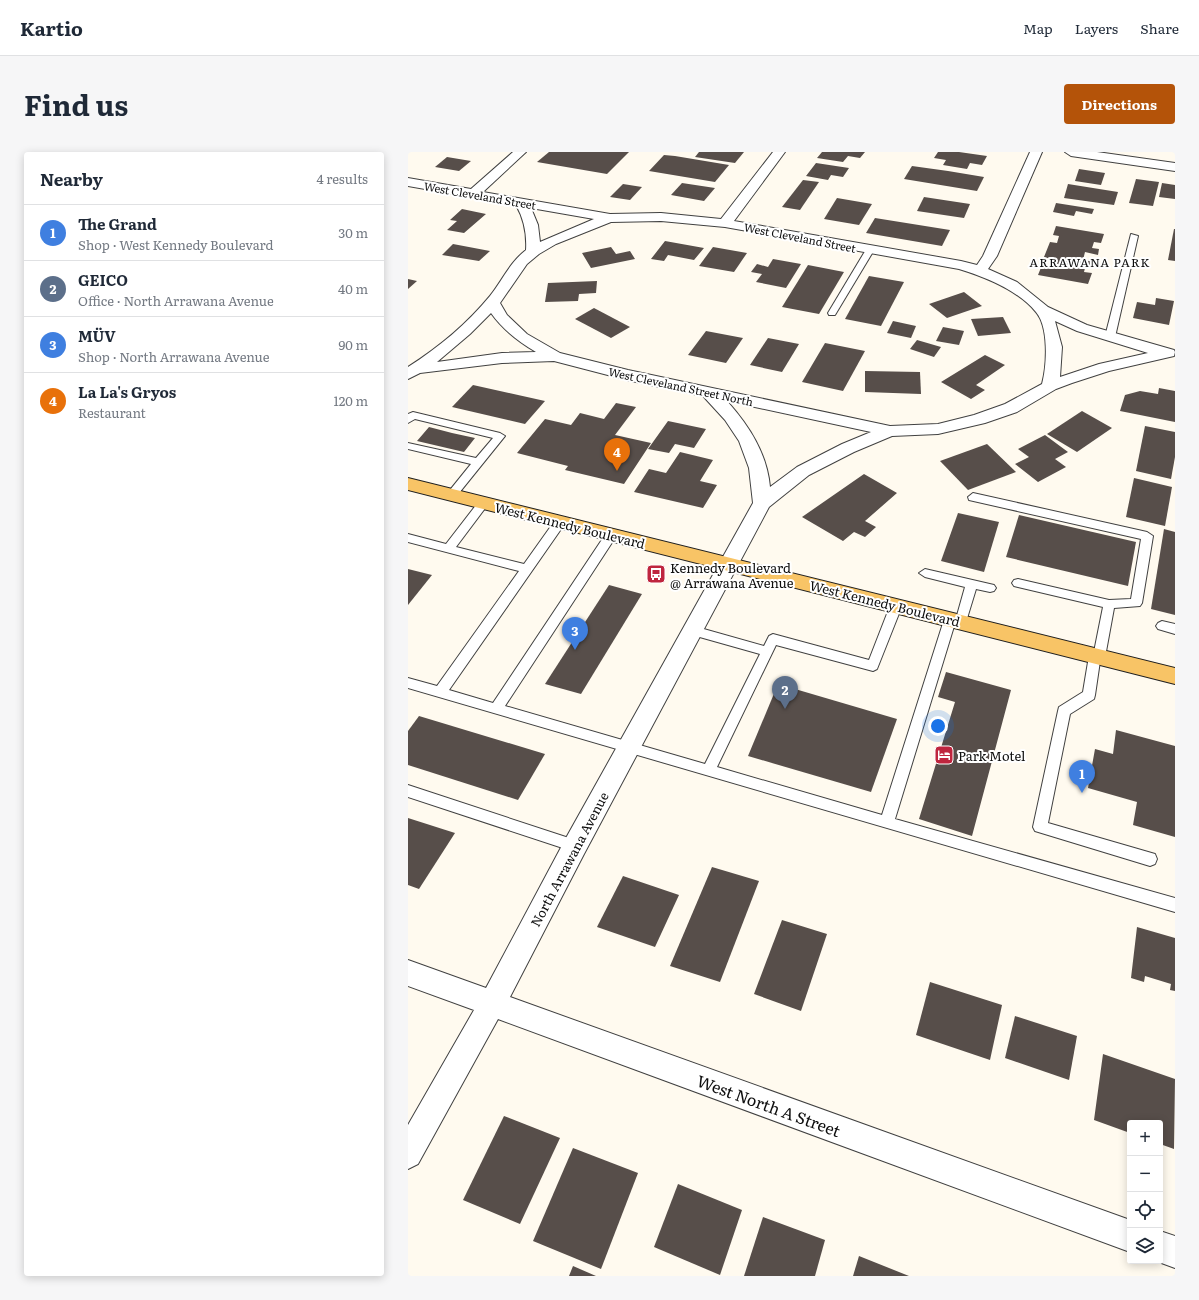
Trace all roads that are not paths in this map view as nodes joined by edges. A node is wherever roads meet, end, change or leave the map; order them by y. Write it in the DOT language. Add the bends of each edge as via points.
graph roads {
  1 [pos="520,152"];
  2 [pos="779,152"];
  3 [pos="1036,152"];
  4 [pos="1071,152"];
  5 [pos="1175,167"];
  6 [pos="408,182"];
  7 [pos="474,193"];
  8 [pos="520,201"];
  9 [pos="610,218"];
  10 [pos="725,224"];
  11 [pos="1134,236"];
  12 [pos="870,250"];
  13 [pos="533,252"];
  14 [pos="980,271"];
  15 [pos="492,303"];
  16 [pos="1043,310"];
  17 [pos="832,313"];
  18 [pos="1110,337"];
  19 [pos="1171,354"];
  20 [pos="554,356"];
  21 [pos="412,371"];
  22 [pos="1050,386"];
  23 [pos="707,391"];
  24 [pos="410,416"];
  25 [pos="890,431"];
  26 [pos="408,446"];
  27 [pos="478,462"];
  28 [pos="408,484"];
  29 [pos="451,495"];
  30 [pos="973,497"];
  31 [pos="484,503"];
  32 [pos="762,503"];
  33 [pos="560,522"];
  34 [pos="611,535"];
  35 [pos="408,538"];
  36 [pos="448,549"];
  37 [pos="729,564"];
  38 [pos="526,569"];
  39 [pos="925,572"];
  40 [pos="972,584"];
  41 [pos="1018,584"];
  42 [pos="990,588"];
  43 [pos="1109,604"];
  44 [pos="896,606"];
  45 [pos="955,621"];
  46 [pos="1162,626"];
  47 [pos="1175,629"];
  48 [pos="693,631"];
  49 [pos="766,652"];
  50 [pos="1097,656"];
  51 [pos="1175,676"];
  52 [pos="408,682"];
  53 [pos="440,692"];
  54 [pos="496,709"];
  55 [pos="628,748"];
  56 [pos="709,770"];
  57 [pos="408,791"];
  58 [pos="887,823"];
  59 [pos="575,846"];
  60 [pos="1150,859"];
  61 [pos="1175,905"];
  62 [pos="408,973"];
  63 [pos="492,1004"];
  64 [pos="408,1154"];
  65 [pos="1127,1235"];
  66 [pos="1163,1248"];
  67 [pos="1175,1252"];
  1 -- 7 [label="street"];
  2 -- 10 [label="street"];
  3 -- 14 [label="street" via="990,256"];
  4 -- 5 [label="street"];
  6 -- 7 [label="street, West Cleveland Street"];
  7 -- 8 [label="street, West Cleveland Street"];
  8 -- 9 [label="street, West Cleveland Street"];
  8 -- 13 [label="street" via="531,224"];
  9 -- 10 [label="street, West Cleveland Street" via="661,217"];
  9 -- 13 [label="street" via="571,233"];
  10 -- 12 [label="street, West Cleveland Street"];
  11 -- 18 [label="lane"];
  12 -- 14 [label="street, West Cleveland Street" via="960,265"];
  12 -- 17 [label="lane"];
  13 -- 15 [label="street"];
  14 -- 16 [label="street, West Cleveland Street" via="1012,285"];
  15 -- 20 [label="street, West Cleveland Street North" via="502,318 522,337"];
  15 -- 21 [label="street" via="456,337"];
  16 -- 18 [label="street, West Cleveland Street" via="1082,328"];
  16 -- 22 [label="street" via="1052,332 1056,356"];
  18 -- 19 [label="street, West Cleveland Street"];
  19 -- 22 [label="street" via="1105,367"];
  20 -- 21 [label="street" via="495,359"];
  20 -- 23 [label="street, West Cleveland Street North" via="627,375"];
  22 -- 25 [label="street" via="1011,408 979,419 938,429"];
  23 -- 25 [label="street, West Cleveland Street North"];
  23 -- 32 [label="street" via="730,414 749,442 762,479"];
  24 -- 27 [label="lane" via="439,426 500,436"];
  25 -- 32 [label="street" via="848,448 803,471"];
  26 -- 27 [label="lane" via="438,449"];
  27 -- 29 [label="lane"];
  28 -- 29 [label="main road, West Kennedy Boulevard"];
  29 -- 31 [label="main road, West Kennedy Boulevard"];
  30 -- 43 [label="lane" via="1147,536 1136,603"];
  31 -- 33 [label="main road, West Kennedy Boulevard"];
  31 -- 36 [label="lane"];
  32 -- 37 [label="street, North Arrawana Avenue"];
  33 -- 34 [label="main road, West Kennedy Boulevard"];
  33 -- 38 [label="lane"];
  34 -- 37 [label="main road, West Kennedy Boulevard"];
  34 -- 54 [label="lane"];
  35 -- 36 [label="lane"];
  36 -- 38 [label="lane"];
  37 -- 44 [label="main road, West Kennedy Boulevard"];
  37 -- 48 [label="street, North Arrawana Avenue"];
  38 -- 53 [label="lane"];
  39 -- 40 [label="lane"];
  40 -- 42 [label="lane"];
  40 -- 45 [label="lane"];
  41 -- 43 [label="lane"];
  43 -- 50 [label="lane"];
  44 -- 45 [label="main road, West Kennedy Boulevard"];
  44 -- 49 [label="lane" via="873,666 772,639"];
  45 -- 50 [label="main road, West Kennedy Boulevard"];
  45 -- 58 [label="lane"];
  46 -- 47 [label="lane"];
  48 -- 49 [label="lane"];
  48 -- 55 [label="street, North Arrawana Avenue"];
  49 -- 56 [label="lane"];
  50 -- 51 [label="main road, West Kennedy Boulevard"];
  50 -- 60 [label="lane" via="1088,695 1064,711 1040,828"];
  52 -- 53 [label="lane"];
  53 -- 54 [label="lane"];
  54 -- 55 [label="lane"];
  55 -- 56 [label="lane"];
  55 -- 59 [label="street, North Arrawana Avenue"];
  56 -- 58 [label="lane"];
  57 -- 59 [label="lane"];
  58 -- 61 [label="lane"];
  59 -- 63 [label="street, North Arrawana Avenue"];
  62 -- 63 [label="street, West North A Street"];
  63 -- 64 [label="street, North Arrawana Avenue"];
  63 -- 65 [label="street, West North A Street"];
  66 -- 67 [label="street"];
}
